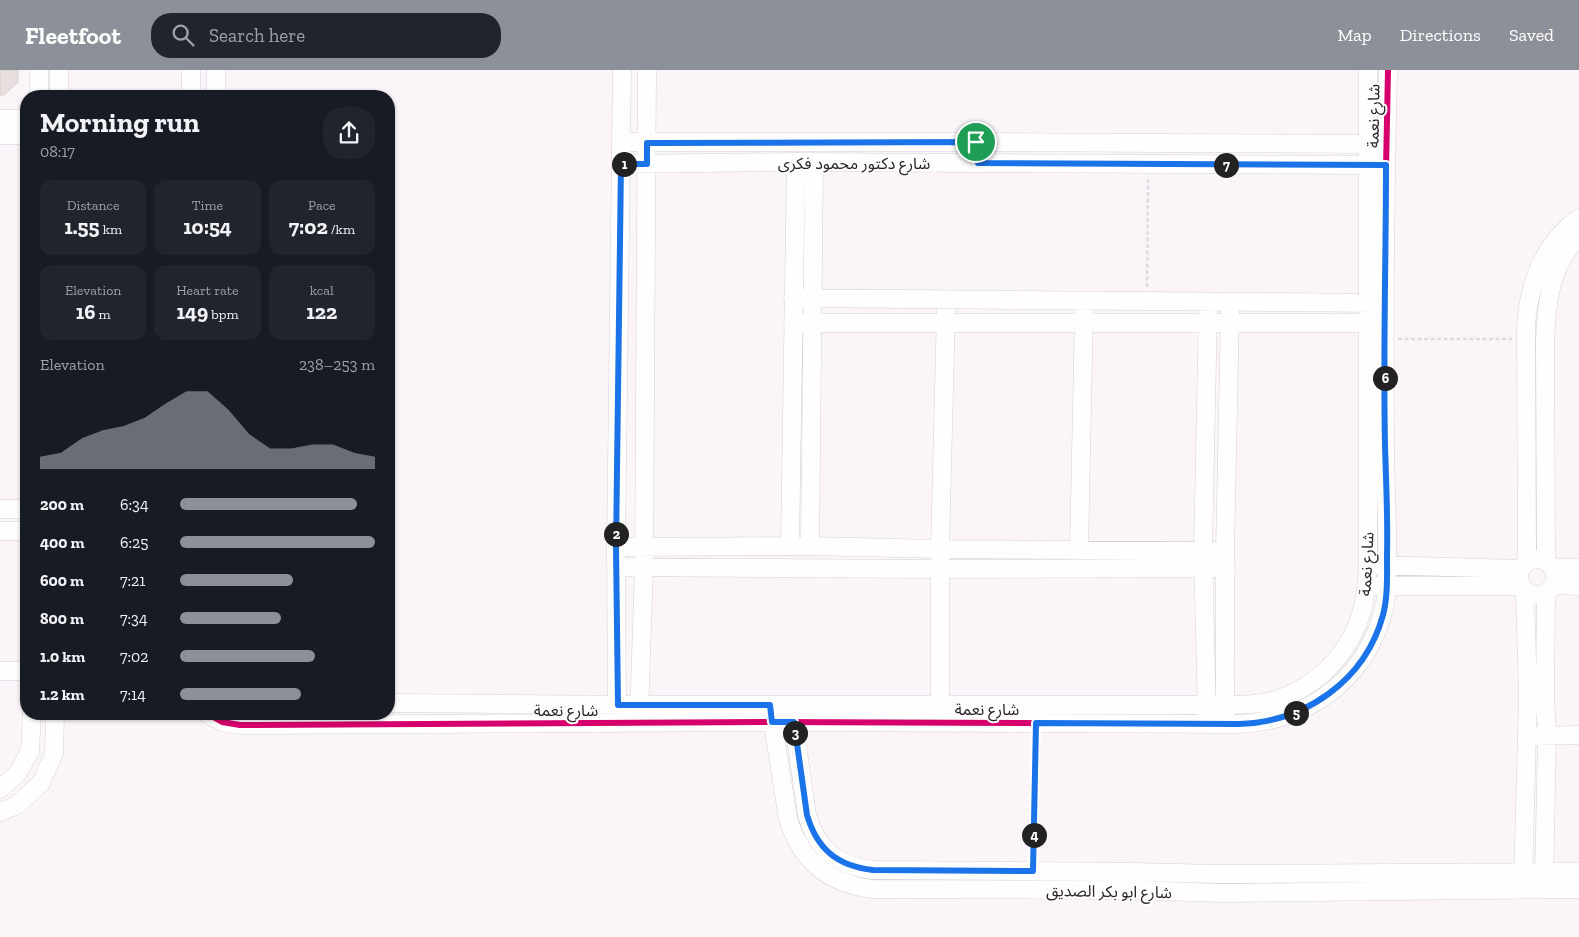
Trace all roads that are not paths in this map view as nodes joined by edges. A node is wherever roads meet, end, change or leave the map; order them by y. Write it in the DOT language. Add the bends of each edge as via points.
graph roads {
  1 [pos="39,70"];
  2 [pos="60,70"];
  3 [pos="191,70"];
  4 [pos="216,70"];
  5 [pos="622,70"];
  6 [pos="647,70"];
  7 [pos="1368,70"];
  8 [pos="1388,70"];
  9 [pos="39,90"];
  10 [pos="59,90"];
  11 [pos="191,90"];
  12 [pos="216,90"];
  13 [pos="0,118"];
  14 [pos="20,119"];
  15 [pos="0,135"];
  16 [pos="20,135"];
  17 [pos="621,142"];
  18 [pos="976,142"];
  19 [pos="647,143"];
  20 [pos="1368,144"];
  21 [pos="1386,144"];
  22 [pos="796,162"];
  23 [pos="814,162"];
  24 [pos="978,163"];
  25 [pos="621,164"];
  26 [pos="647,164"];
  27 [pos="1386,165"];
  28 [pos="1368,166"];
  29 [pos="1579,218"];
  30 [pos="1579,238"];
  31 [pos="793,298"];
  32 [pos="812,298"];
  33 [pos="946,300"];
  34 [pos="1084,301"];
  35 [pos="1208,302"];
  36 [pos="1230,302"];
  37 [pos="1377,303"];
  38 [pos="793,322"];
  39 [pos="812,322"];
  40 [pos="946,322"];
  41 [pos="1084,322"];
  42 [pos="1208,322"];
  43 [pos="1230,322"];
  44 [pos="1380,328"];
  45 [pos="0,509"];
  46 [pos="20,509"];
  47 [pos="0,531"];
  48 [pos="20,531"];
  49 [pos="790,546"];
  50 [pos="810,546"];
  51 [pos="616,547"];
  52 [pos="643,547"];
  53 [pos="940,549"];
  54 [pos="1079,550"];
  55 [pos="1204,559"];
  56 [pos="1226,559"];
  57 [pos="1368,565"];
  58 [pos="1387,565"];
  59 [pos="616,567"];
  60 [pos="644,567"];
  61 [pos="1579,568"];
  62 [pos="940,569"];
  63 [pos="1523,577"];
  64 [pos="1549,577"];
  65 [pos="1367,586"];
  66 [pos="1387,586"];
  67 [pos="1579,586"];
  68 [pos="0,671"];
  69 [pos="20,671"];
  70 [pos="395,703"];
  71 [pos="618,705"];
  72 [pos="640,705"];
  73 [pos="940,705"];
  74 [pos="1225,705"];
  75 [pos="1206,706"];
  76 [pos="771,714"];
  77 [pos="792,714"];
  78 [pos="32,720"];
  79 [pos="55,720"];
  80 [pos="218,720"];
  81 [pos="617,723"];
  82 [pos="638,723"];
  83 [pos="1207,724"];
  84 [pos="1225,724"];
  85 [pos="1579,735"];
  86 [pos="1527,736"];
  87 [pos="1547,736"];
  88 [pos="0,789"];
  89 [pos="0,812"];
  90 [pos="1523,872"];
  91 [pos="1579,872"];
  92 [pos="1544,881"];
  93 [pos="1523,890"];
  94 [pos="1579,890"];
  1 -- 9 [label="street"];
  2 -- 10 [label="street"];
  3 -- 11 [label="street"];
  4 -- 12 [label="street"];
  5 -- 17 [label="street"];
  6 -- 19 [label="street"];
  7 -- 20 [label="street, شارع نعمة"];
  8 -- 21 [label="street, شارع نعمة"];
  13 -- 14 [label="street"];
  15 -- 16 [label="street"];
  17 -- 19 [label="street, شارع دكتور محمود فكرى"];
  17 -- 25 [label="street"];
  18 -- 19 [label="street, شارع دكتور محمود فكرى"];
  18 -- 20 [label="street, شارع دكتور محمود فكرى"];
  18 -- 24 [label="street"];
  19 -- 26 [label="street"];
  20 -- 21 [label="street, شارع دكتور محمود فكرى"];
  20 -- 28 [label="street, شارع نعمة"];
  21 -- 27 [label="street, شارع نعمة"];
  22 -- 23 [label="street, شارع دكتور محمود فكرى"];
  22 -- 26 [label="street, شارع دكتور محمود فكرى"];
  22 -- 31 [label="street"];
  23 -- 24 [label="street, شارع دكتور محمود فكرى"];
  23 -- 32 [label="street"];
  24 -- 28 [label="street, شارع دكتور محمود فكرى"];
  25 -- 26 [label="street, شارع دكتور محمود فكرى"];
  25 -- 51 [label="street"];
  26 -- 52 [label="street"];
  27 -- 28 [label="street, شارع دكتور محمود فكرى"];
  27 -- 37 [label="street, شارع نعمة"];
  28 -- 37 [label="street, شارع نعمة"];
  29 -- 63 [label="street" via="1552,244 1539,266 1529,302"];
  30 -- 64 [label="street" via="1562,258 1546,313"];
  31 -- 32 [label="street"];
  31 -- 38 [label="street"];
  32 -- 33 [label="street"];
  32 -- 39 [label="street"];
  33 -- 34 [label="street"];
  33 -- 40 [label="street"];
  34 -- 35 [label="street"];
  34 -- 41 [label="street"];
  35 -- 36 [label="street"];
  35 -- 42 [label="street"];
  36 -- 37 [label="street"];
  36 -- 43 [label="street"];
  37 -- 44 [label="street, شارع نعمة"];
  38 -- 39 [label="street"];
  38 -- 49 [label="street"];
  39 -- 40 [label="street"];
  39 -- 50 [label="street"];
  40 -- 41 [label="street"];
  40 -- 53 [label="street"];
  41 -- 42 [label="street"];
  41 -- 54 [label="street"];
  42 -- 43 [label="street"];
  42 -- 55 [label="street"];
  43 -- 44 [label="street"];
  43 -- 56 [label="street"];
  44 -- 57 [label="street, شارع نعمة"];
  44 -- 58 [label="street, شارع نعمة"];
  45 -- 46 [label="street"];
  47 -- 48 [label="street"];
  49 -- 50 [label="street"];
  49 -- 52 [label="street"];
  50 -- 53 [label="street"];
  51 -- 52 [label="street"];
  51 -- 59 [label="street"];
  52 -- 60 [label="street"];
  53 -- 54 [label="street"];
  53 -- 62 [label="street"];
  54 -- 55 [label="street"];
  55 -- 56 [label="street"];
  55 -- 62 [label="street"];
  55 -- 75 [label="street"];
  56 -- 74 [label="street"];
  57 -- 58 [label="street"];
  57 -- 65 [label="street, شارع نعمة"];
  58 -- 63 [label="street"];
  58 -- 66 [label="street, شارع نعمة"];
  59 -- 60 [label="street"];
  59 -- 71 [label="street"];
  60 -- 62 [label="street"];
  60 -- 72 [label="street"];
  61 -- 64 [label="street"];
  62 -- 73 [label="street"];
  63 -- 64 [label="street" via="1538,595"];
  63 -- 64 [label="street" via="1536,558"];
  63 -- 66 [label="street"];
  63 -- 86 [label="street"];
  64 -- 67 [label="street"];
  64 -- 87 [label="street"];
  65 -- 66 [label="street"];
  65 -- 74 [label="street, شارع نعمة" via="1361,615 1349,642 1320,676 1282,697 1253,704"];
  66 -- 84 [label="street, شارع نعمة" via="1383,616 1369,647 1338,686 1312,705 1284,717 1254,724"];
  68 -- 69 [label="street"];
  70 -- 71 [label="street, شارع نعمة"];
  71 -- 72 [label="street, شارع نعمة"];
  71 -- 81 [label="street"];
  72 -- 76 [label="street, شارع نعمة"];
  72 -- 82 [label="street"];
  73 -- 75 [label="street, شارع نعمة"];
  73 -- 77 [label="street, شارع نعمة"];
  74 -- 75 [label="street, شارع نعمة"];
  74 -- 84 [label="street"];
  75 -- 83 [label="street"];
  76 -- 77 [label="street, شارع نعمة"];
  76 -- 82 [label="street, شارع نعمة"];
  76 -- 93 [label="street, شارع ابو بكر الصديق" via="793,835 801,850 819,868 840,881 856,886 872,889 1221,893"];
  77 -- 83 [label="street, شارع نعمة" via="1036,723"];
  77 -- 90 [label="street, شارع ابو بكر الصديق" via="811,827 817,839 835,858 860,869 1220,874"];
  78 -- 88 [label="street" via="30,751 18,773"];
  79 -- 89 [label="street" via="54,753 40,783 17,805"];
  80 -- 81 [label="street, شارع نعمة" via="240,725"];
  81 -- 82 [label="street, شارع نعمة"];
  83 -- 84 [label="street, شارع نعمة"];
  85 -- 87 [label="street"];
  86 -- 87 [label="street"];
  86 -- 90 [label="street"];
  87 -- 92 [label="street"];
  90 -- 92 [label="street, شارع ابو بكر الصديق"];
  90 -- 93 [label="street"];
  91 -- 92 [label="street, شارع ابو بكر الصديق"];
  92 -- 93 [label="street, شارع ابو بكر الصديق"];
  92 -- 94 [label="street, شارع ابو بكر الصديق"];
}
